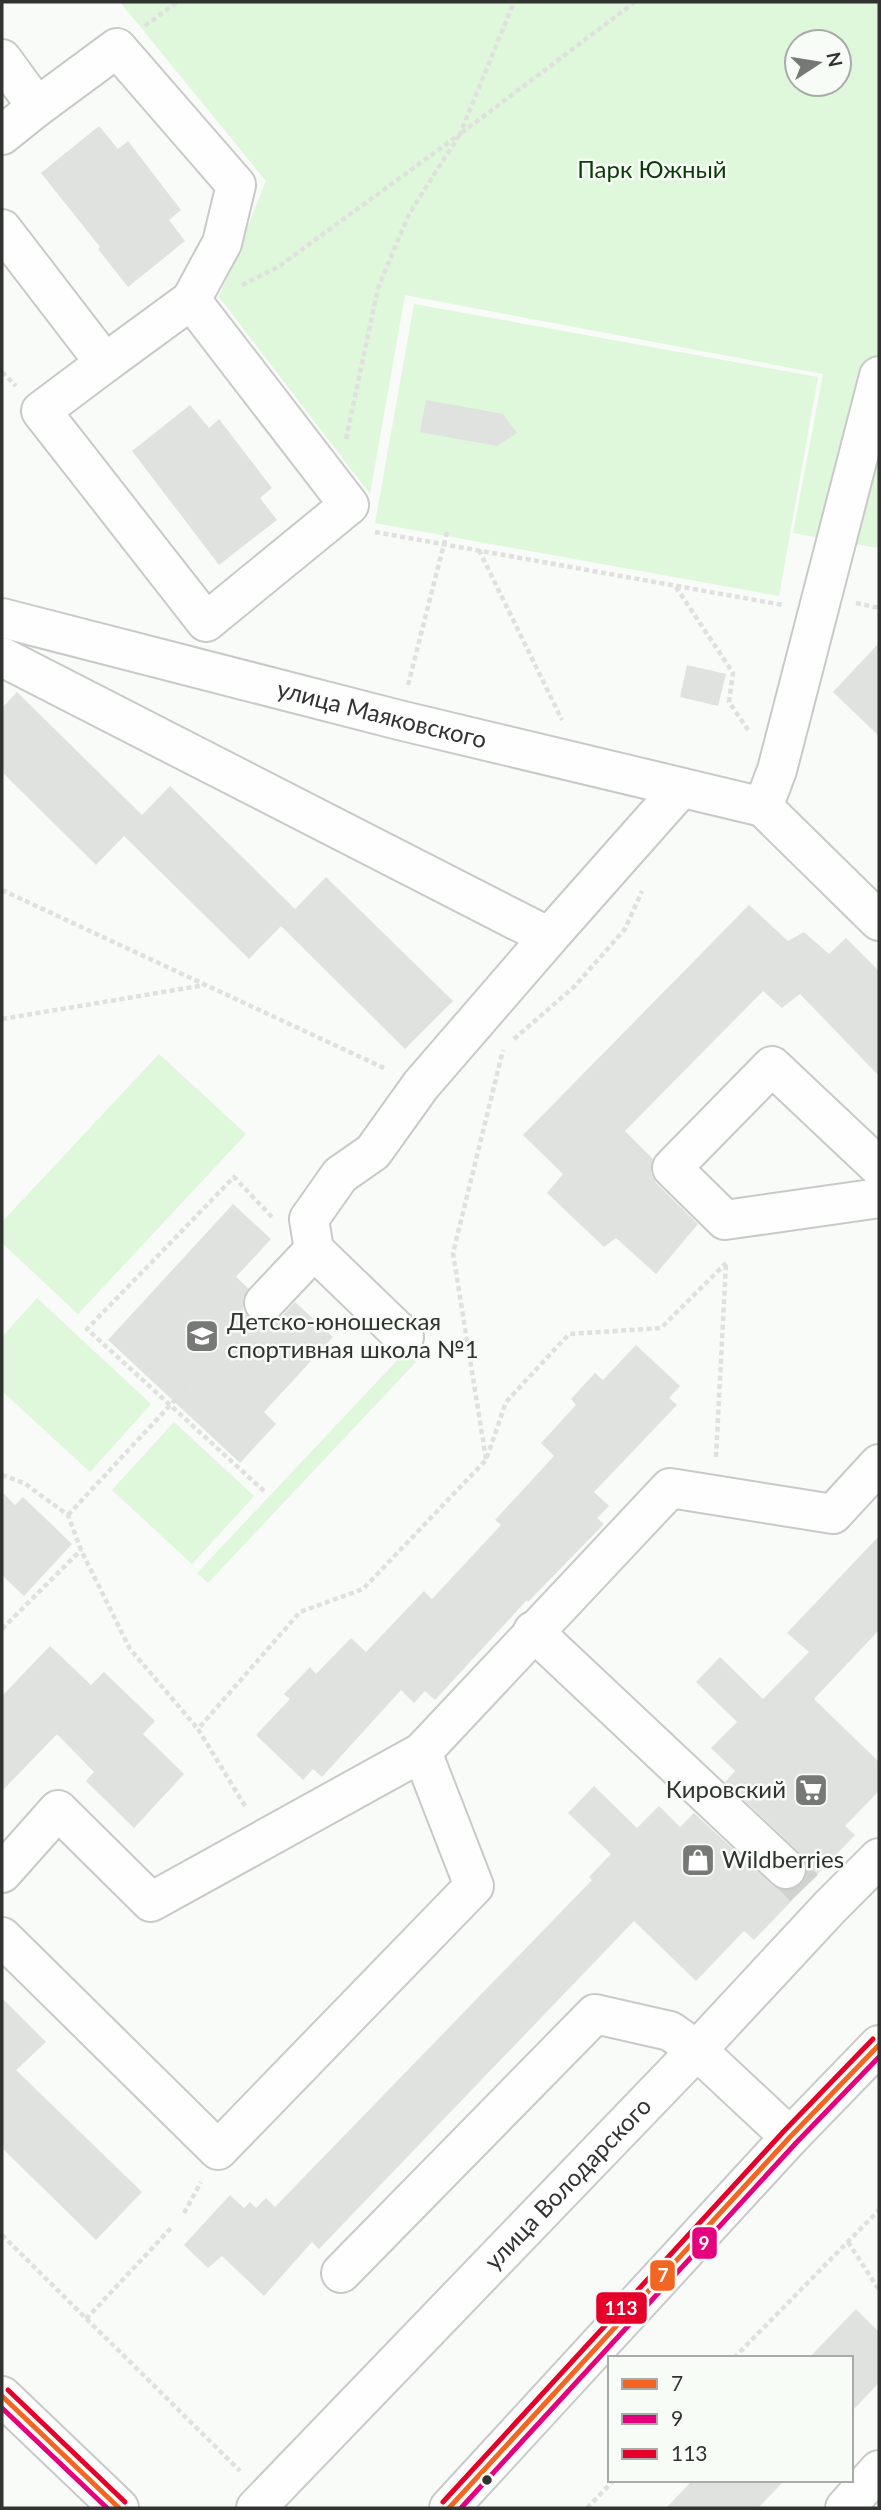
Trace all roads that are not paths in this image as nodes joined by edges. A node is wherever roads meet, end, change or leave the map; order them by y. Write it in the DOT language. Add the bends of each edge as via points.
graph roads {
  1 [pos="2,59"];
  2 [pos="37,107"];
  3 [pos="2,135"];
  4 [pos="2,229"];
  5 [pos="191,300"];
  6 [pos="106,363"];
  7 [pos="879,376"];
  8 [pos="2,618"];
  9 [pos="206,622"];
  10 [pos="2,657"];
  11 [pos="196,668"];
  12 [pos="681,788"];
  13 [pos="763,807"];
  14 [pos="879,921"];
  15 [pos="549,937"];
  16 [pos="879,1167"];
  17 [pos="879,1198"];
  18 [pos="312,1253"];
  19 [pos="264,1303"];
  20 [pos="404,1337"];
  21 [pos="879,1464"];
  22 [pos="533,1631"];
  23 [pos="422,1752"];
  24 [pos="879,1858"];
  25 [pos="2,1873"];
  26 [pos="807,1888"];
  27 [pos="2,1937"];
  28 [pos="879,2045"];
  29 [pos="697,2050"];
  30 [pos="790,2137"];
  31 [pos="341,2273"];
  32 [pos="2,2396"];
  33 [pos="879,2470"];
  34 [pos="261,2503"];
  35 [pos="119,2508"];
  36 [pos="449,2508"];
  37 [pos="845,2508"];
  1 -- 2 [label="street"];
  2 -- 3 [label="street"];
  2 -- 5 [label="street" via="117,48 236,186 222,243"];
  4 -- 6 [label="street"];
  5 -- 6 [label="street"];
  5 -- 9 [label="street" via="331,506"];
  6 -- 9 [label="street" via="41,411"];
  7 -- 13 [label="street" via="777,771"];
  8 -- 11 [label="street, улица Маяковского"];
  9 -- 11 [label="street"];
  10 -- 15 [label="street"];
  11 -- 12 [label="street, улица Маяковского"];
  12 -- 13 [label="street, улица Маяковского"];
  12 -- 15 [label="street"];
  13 -- 14 [label="street"];
  15 -- 18 [label="street" via="422,1085 373,1152 340,1175 309,1219"];
  16 -- 17 [label="street" via="772,1066 672,1168 725,1220"];
  18 -- 19 [label="street"];
  18 -- 20 [label="street"];
  21 -- 22 [label="street" via="833,1514 670,1488"];
  22 -- 23 [label="street"];
  22 -- 26 [label="street"];
  23 -- 25 [label="street" via="151,1902 58,1810"];
  23 -- 27 [label="street" via="474,1886 218,2150"];
  24 -- 26 [label="street, улица Володарского"];
  26 -- 29 [label="street, улица Володарского"];
  28 -- 30 [label="street"];
  29 -- 30 [label="street"];
  29 -- 31 [label="street" via="670,2031 595,2014"];
  29 -- 34 [label="street, улица Володарского"];
  30 -- 36 [label="street"];
  32 -- 35 [label="street"];
  33 -- 37 [label="street"];
}
